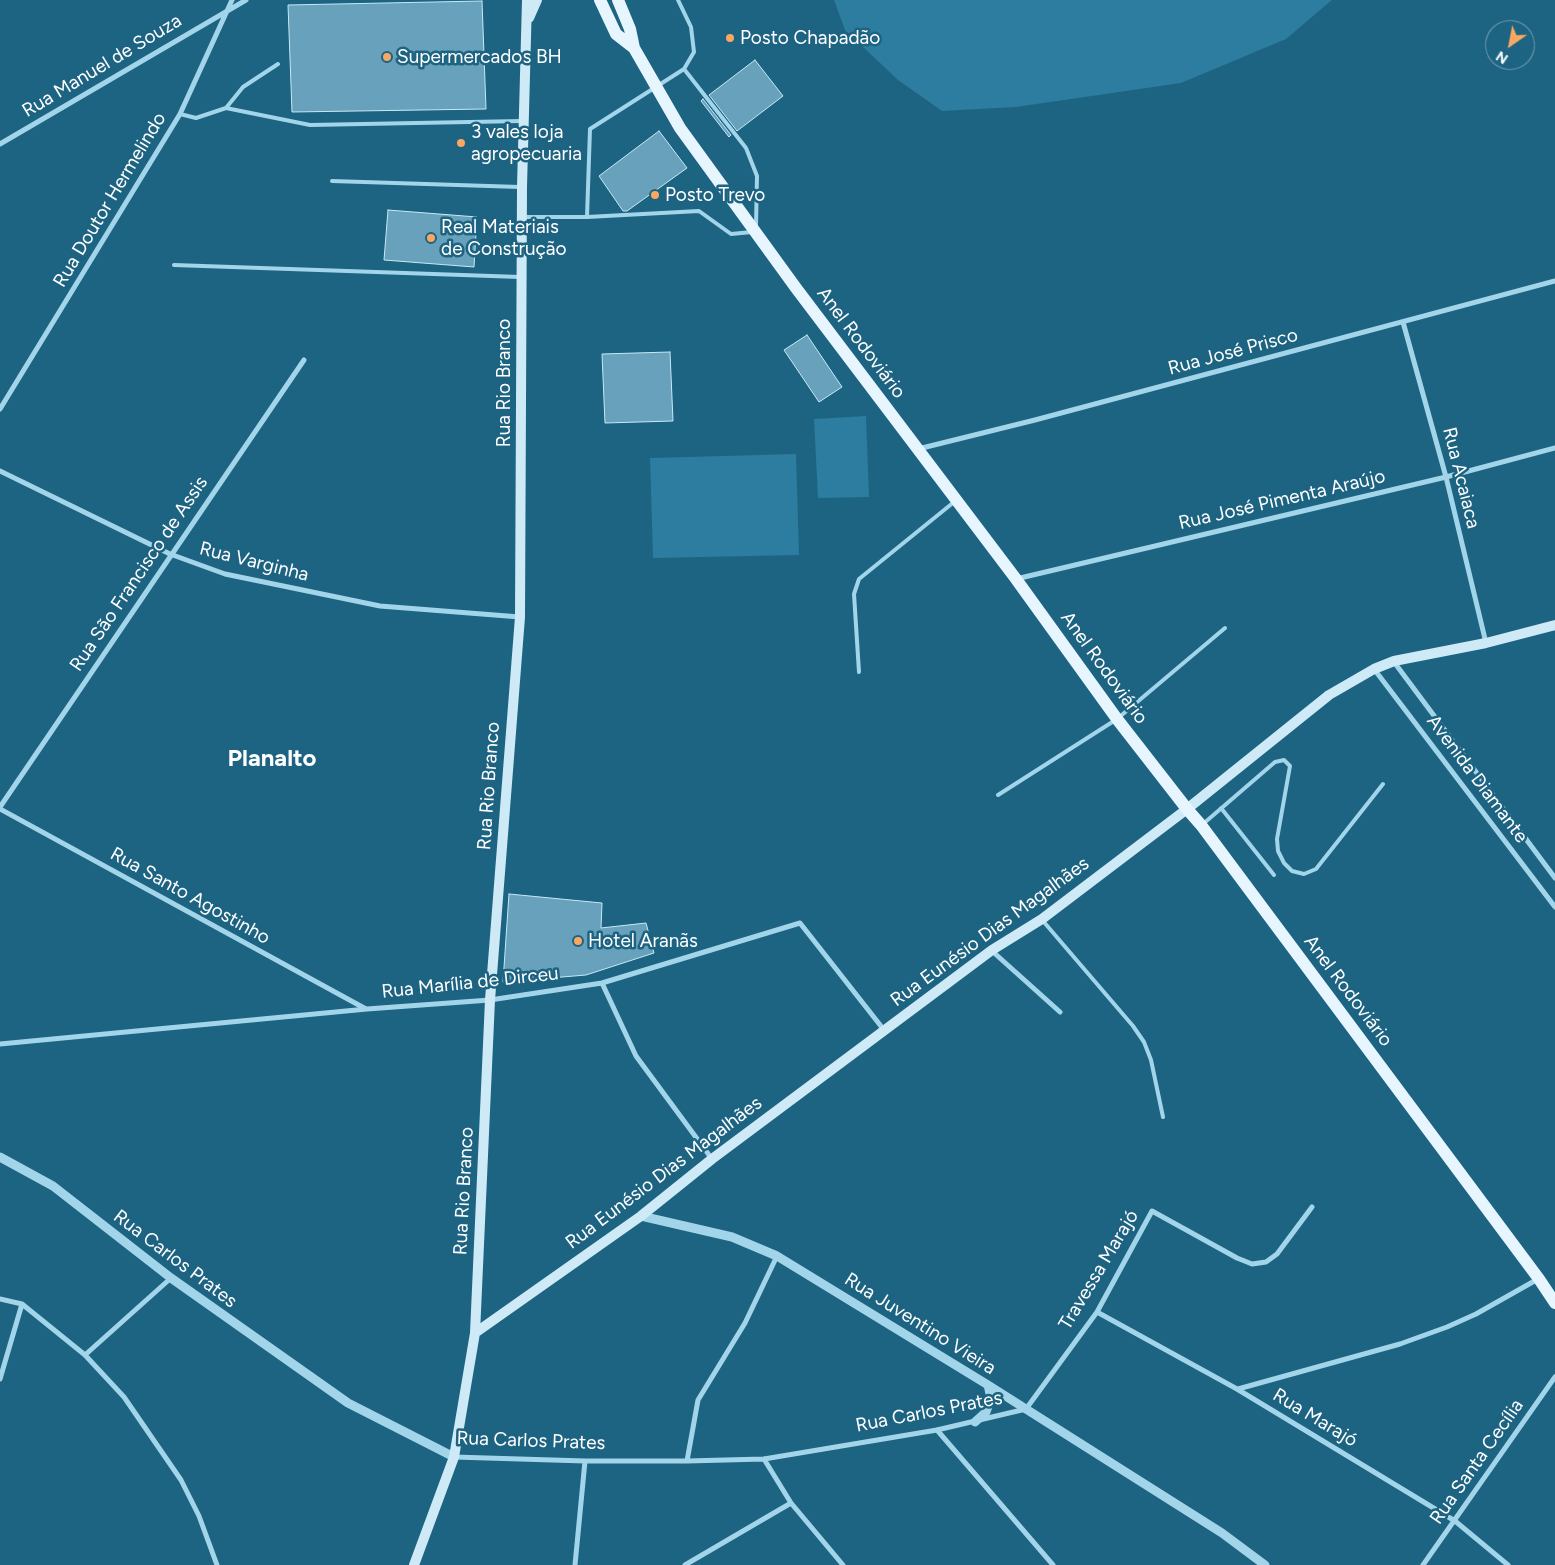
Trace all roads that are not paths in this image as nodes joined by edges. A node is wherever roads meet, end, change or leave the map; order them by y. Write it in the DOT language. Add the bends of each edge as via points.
graph roads {
  1 [pos="232,0"];
  2 [pos="246,0"];
  3 [pos="526,0"];
  4 [pos="537,0"];
  5 [pos="600,0"];
  6 [pos="618,0"];
  7 [pos="678,0"];
  8 [pos="226,11"];
  9 [pos="527,23"];
  10 [pos="634,48"];
  11 [pos="278,64"];
  12 [pos="684,69"];
  13 [pos="658,87"];
  14 [pos="226,108"];
  15 [pos="180,114"];
  16 [pos="524,121"];
  17 [pos="0,144"];
  18 [pos="332,180"];
  19 [pos="522,187"];
  20 [pos="522,216"];
  21 [pos="587,217"];
  22 [pos="756,232"];
  23 [pos="174,265"];
  24 [pos="522,277"];
  25 [pos="1555,281"];
  26 [pos="1403,322"];
  27 [pos="304,360"];
  28 [pos="0,409"];
  29 [pos="1555,448"];
  30 [pos="918,449"];
  31 [pos="0,471"];
  32 [pos="1446,477"];
  33 [pos="955,500"];
  34 [pos="170,554"];
  35 [pos="1016,579"];
  36 [pos="520,617"];
  37 [pos="1555,625"];
  38 [pos="1225,628"];
  39 [pos="1486,643"];
  40 [pos="1394,661"];
  41 [pos="1374,669"];
  42 [pos="859,672"];
  43 [pos="1117,719"];
  44 [pos="1384,784"];
  45 [pos="998,795"];
  46 [pos="0,808"];
  47 [pos="1221,808"];
  48 [pos="1187,809"];
  49 [pos="1201,825"];
  50 [pos="1274,875"];
  51 [pos="1555,878"];
  52 [pos="1555,907"];
  53 [pos="1042,919"];
  54 [pos="992,950"];
  55 [pos="602,983"];
  56 [pos="490,1000"];
  57 [pos="367,1009"];
  58 [pos="1060,1012"];
  59 [pos="884,1030"];
  60 [pos="0,1044"];
  61 [pos="1163,1117"];
  62 [pos="0,1157"];
  63 [pos="712,1159"];
  64 [pos="1312,1207"];
  65 [pos="641,1216"];
  66 [pos="777,1256"];
  67 [pos="171,1278"];
  68 [pos="1539,1279"];
  69 [pos="0,1299"];
  70 [pos="1555,1303"];
  71 [pos="22,1304"];
  72 [pos="1097,1312"];
  73 [pos="475,1333"];
  74 [pos="85,1355"];
  75 [pos="1555,1377"];
  76 [pos="0,1379"];
  77 [pos="988,1385"];
  78 [pos="1237,1389"];
  79 [pos="1026,1409"];
  80 [pos="975,1422"];
  81 [pos="937,1430"];
  82 [pos="454,1457"];
  83 [pos="764,1458"];
  84 [pos="585,1461"];
  85 [pos="686,1461"];
  86 [pos="791,1503"];
  87 [pos="1454,1520"];
  88 [pos="217,1565"];
  89 [pos="414,1565"];
  90 [pos="575,1565"];
  91 [pos="685,1565"];
  92 [pos="843,1565"];
  93 [pos="1052,1565"];
  94 [pos="1265,1565"];
  95 [pos="1423,1565"];
  96 [pos="1508,1565"];
  1 -- 8 [label="street, Rua Doutor Hermelindo"];
  2 -- 8 [label="street, Rua Manuel de Souza"];
  3 -- 9 [label="main road, Rua Rio Branco"];
  4 -- 9 [label="main road"];
  5 -- 10 [label="main road, Anel Rodoviário" via="616,34"];
  6 -- 10 [label="main road, Anel Rodoviário"];
  7 -- 12 [label="lane" via="691,27 694,52"];
  8 -- 15 [label="street, Rua Doutor Hermelindo"];
  8 -- 17 [label="street, Rua Manuel de Souza"];
  9 -- 16 [label="main road, Rua Rio Branco"];
  10 -- 13 [label="main road, Anel Rodoviário"];
  11 -- 14 [label="lane" via="242,87"];
  12 -- 13 [label="lane"];
  12 -- 22 [label="lane" via="746,148 757,176"];
  13 -- 21 [label="lane" via="590,129"];
  13 -- 22 [label="main road, Anel Rodoviário" via="680,128"];
  14 -- 15 [label="lane" via="196,118"];
  14 -- 16 [label="lane" via="310,126"];
  15 -- 28 [label="street, Rua Doutor Hermelindo"];
  16 -- 19 [label="main road, Rua Rio Branco"];
  18 -- 19 [label="lane"];
  19 -- 20 [label="main road, Rua Rio Branco"];
  20 -- 21 [label="lane"];
  20 -- 24 [label="main road, Rua Rio Branco"];
  21 -- 22 [label="lane" via="698,211 731,234"];
  22 -- 30 [label="main road, Anel Rodoviário"];
  23 -- 24 [label="lane"];
  24 -- 36 [label="main road, Rua Rio Branco"];
  25 -- 26 [label="street, Rua José Prisco"];
  26 -- 30 [label="street, Rua José Prisco"];
  26 -- 32 [label="street, Rua Acaiaca"];
  27 -- 34 [label="street, Rua São Francisco de Assis"];
  29 -- 32 [label="street, Rua José Pimenta Araújo"];
  30 -- 33 [label="main road, Anel Rodoviário"];
  31 -- 34 [label="street, Rua Varginha"];
  32 -- 35 [label="street, Rua José Pimenta Araújo"];
  32 -- 39 [label="street, Rua Acaiaca"];
  33 -- 35 [label="main road, Anel Rodoviário"];
  33 -- 42 [label="lane" via="859,579 854,594"];
  34 -- 36 [label="street, Rua Varginha" via="225,574 380,606"];
  34 -- 46 [label="street, Rua São Francisco de Assis"];
  35 -- 43 [label="main road, Anel Rodoviário"];
  36 -- 56 [label="main road, Rua Rio Branco"];
  37 -- 39 [label="main road, Rua Eunésio Dias Magalhães"];
  38 -- 43 [label="lane"];
  39 -- 40 [label="main road, Rua Eunésio Dias Magalhães"];
  40 -- 41 [label="main road, Rua Eunésio Dias Magalhães"];
  40 -- 51 [label="street, Avenida Diamante"];
  41 -- 48 [label="main road, Rua Eunésio Dias Magalhães" via="1329,695"];
  41 -- 52 [label="street, Avenida Diamante"];
  43 -- 45 [label="lane"];
  43 -- 48 [label="main road, Anel Rodoviário"];
  44 -- 47 [label="lane" via="1316,869 1304,874 1292,871 1278,851 1277,839 1290,766 1287,762 1275,762"];
  46 -- 57 [label="street, Rua Santo Agostinho"];
  47 -- 49 [label="lane"];
  47 -- 50 [label="lane"];
  48 -- 49 [label="main road, Anel Rodoviário"];
  48 -- 53 [label="main road, Rua Eunésio Dias Magalhães"];
  49 -- 68 [label="main road, Anel Rodoviário"];
  53 -- 54 [label="main road, Rua Eunésio Dias Magalhães"];
  53 -- 61 [label="lane" via="1144,1042"];
  54 -- 58 [label="street"];
  54 -- 59 [label="main road, Rua Eunésio Dias Magalhães"];
  55 -- 56 [label="street, Rua Marília de Dirceu"];
  55 -- 59 [label="street, Rua Marília de Dirceu" via="800,923"];
  55 -- 63 [label="street" via="636,1056"];
  56 -- 57 [label="street, Rua Marília de Dirceu"];
  56 -- 73 [label="main road, Rua Rio Branco"];
  57 -- 60 [label="street, Rua Marília de Dirceu"];
  59 -- 63 [label="main road, Rua Eunésio Dias Magalhães"];
  62 -- 67 [label="street, Rua Carlos Prates" via="53,1186"];
  63 -- 65 [label="main road, Rua Eunésio Dias Magalhães"];
  64 -- 72 [label="street, Travessa Marajó" via="1278,1254 1266,1262 1252,1264 1152,1211"];
  65 -- 66 [label="street, Rua Juventino Vieira" via="732,1237"];
  65 -- 73 [label="main road, Rua Eunésio Dias Magalhães"];
  66 -- 77 [label="street, Rua Juventino Vieira"];
  66 -- 85 [label="street" via="745,1323 698,1400"];
  67 -- 74 [label="street"];
  67 -- 82 [label="street, Rua Carlos Prates" via="348,1403"];
  68 -- 70 [label="main road, Anel Rodoviário"];
  68 -- 78 [label="street" via="1447,1327 1400,1344"];
  69 -- 71 [label="street"];
  71 -- 74 [label="street"];
  71 -- 76 [label="street"];
  72 -- 78 [label="street, Rua Marajó"];
  72 -- 79 [label="street, Travessa Marajó"];
  73 -- 82 [label="main road, Rua Rio Branco"];
  74 -- 88 [label="street" via="124,1397 181,1480 199,1516"];
  75 -- 87 [label="street, Rua Santa Cecília"];
  77 -- 79 [label="street, Rua Juventino Vieira"];
  77 -- 80 [label="street" via="991,1398 986,1412"];
  78 -- 87 [label="street, Rua Marajó"];
  79 -- 80 [label="street, Rua Carlos Prates"];
  79 -- 94 [label="street, Rua Juventino Vieira" via="1222,1533"];
  80 -- 81 [label="street, Rua Carlos Prates"];
  81 -- 83 [label="street, Rua Carlos Prates"];
  81 -- 93 [label="street"];
  82 -- 84 [label="street, Rua Carlos Prates"];
  82 -- 89 [label="main road, Rua Rio Branco"];
  83 -- 85 [label="street, Rua Carlos Prates"];
  83 -- 86 [label="street"];
  84 -- 85 [label="street, Rua Carlos Prates"];
  84 -- 90 [label="street"];
  86 -- 91 [label="street"];
  86 -- 92 [label="street"];
  87 -- 95 [label="street, Rua Santa Cecília"];
  87 -- 96 [label="street, Rua Marajó"];
}
